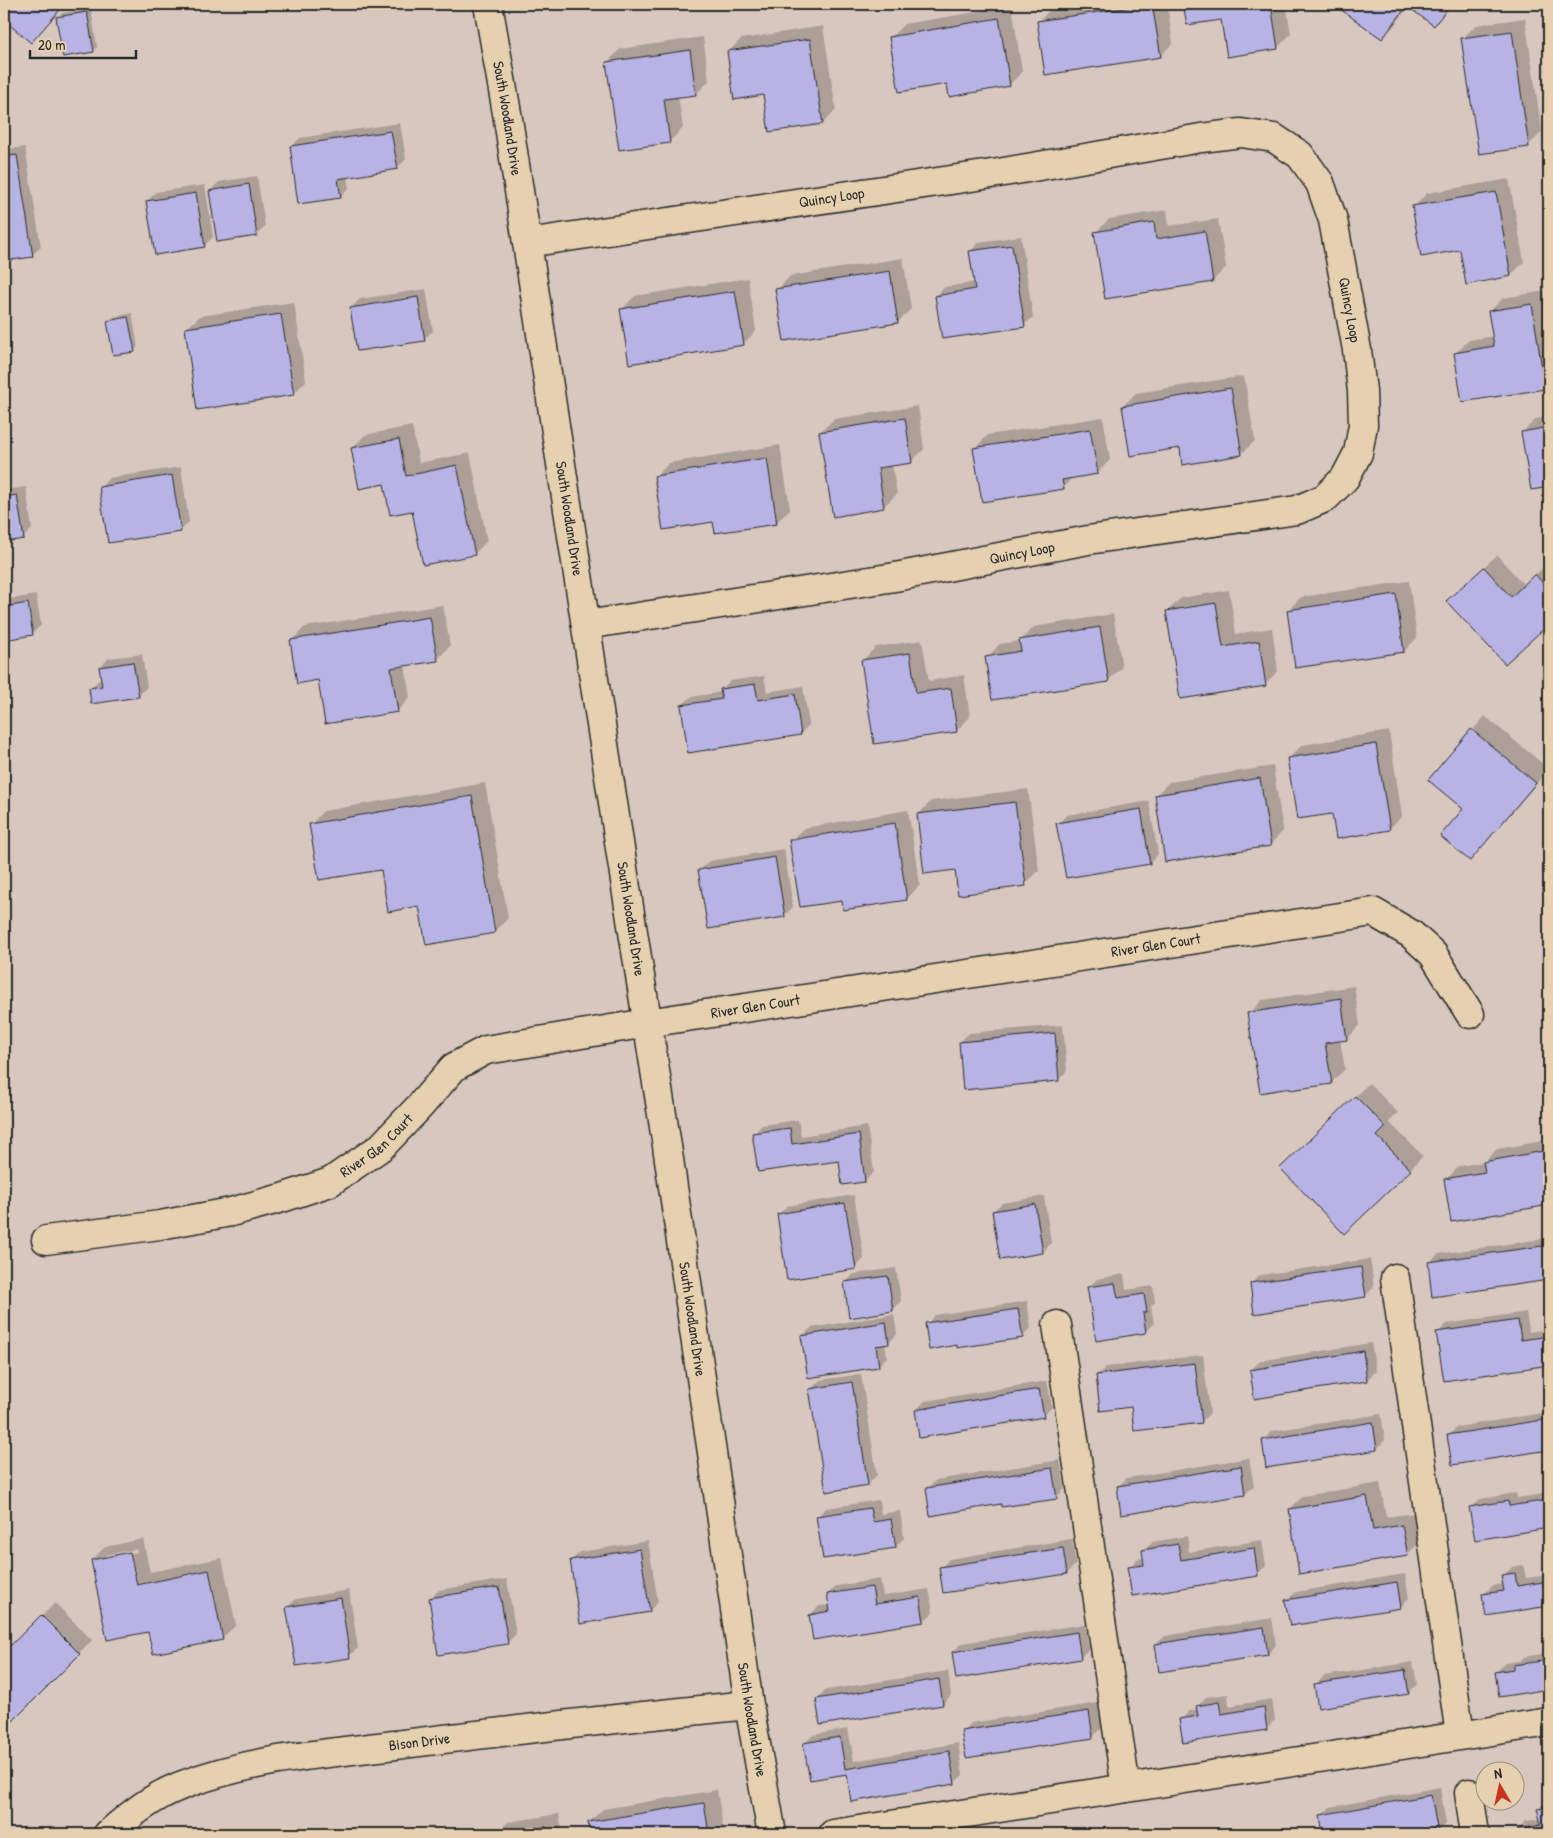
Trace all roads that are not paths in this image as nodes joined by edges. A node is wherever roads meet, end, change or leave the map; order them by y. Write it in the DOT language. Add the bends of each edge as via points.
graph roads {
  1 [pos="488,4"];
  2 [pos="527,243"];
  3 [pos="586,625"];
  4 [pos="1470,1014"];
  5 [pos="648,1023"];
  6 [pos="46,1240"];
  7 [pos="1395,1278"];
  8 [pos="1057,1324"];
  9 [pos="749,1704"];
  10 [pos="1549,1722"];
  11 [pos="1460,1735"];
  12 [pos="1126,1788"];
  13 [pos="1469,1793"];
  14 [pos="108,1834"];
  15 [pos="772,1834"];
  16 [pos="833,1834"];
  17 [pos="1475,1834"];
  1 -- 2 [label="street, South Woodland Drive"];
  2 -- 3 [label="street, South Woodland Drive"];
  2 -- 3 [label="street, Quincy Loop" via="998,174 1241,132 1274,138 1300,155 1320,183 1332,220 1357,350 1363,425 1358,453 1346,478 1325,498 1297,510 1088,540 895,577"];
  3 -- 5 [label="street, South Woodland Drive"];
  4 -- 5 [label="street, River Glen Court" via="1433,954 1411,934 1373,912"];
  5 -- 6 [label="street, River Glen Court" via="486,1050 454,1067 381,1148 330,1182 231,1212"];
  5 -- 9 [label="street, South Woodland Drive"];
  7 -- 11 [label="street"];
  8 -- 12 [label="street"];
  9 -- 14 [label="street, Bison Drive" via="274,1761 178,1786 138,1808"];
  9 -- 15 [label="street, South Woodland Drive"];
  10 -- 11 [label="street"];
  11 -- 12 [label="street"];
  12 -- 16 [label="street"];
  13 -- 17 [label="street"];
}
